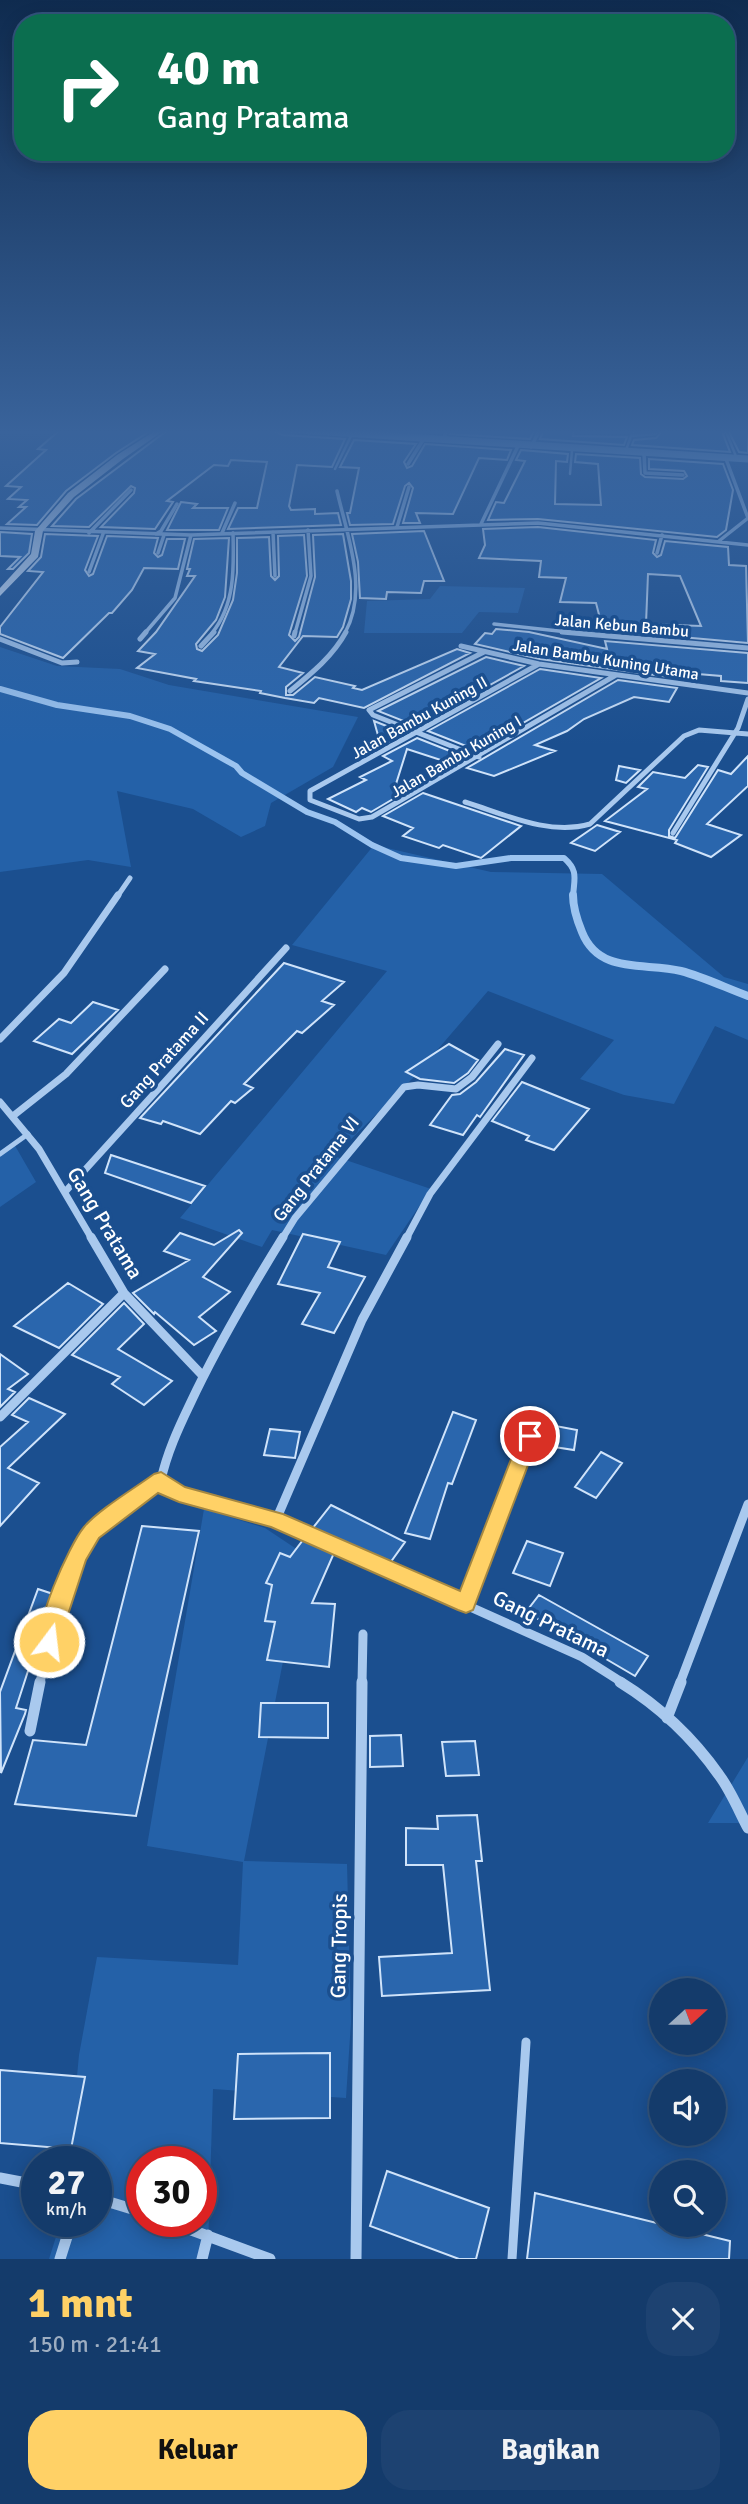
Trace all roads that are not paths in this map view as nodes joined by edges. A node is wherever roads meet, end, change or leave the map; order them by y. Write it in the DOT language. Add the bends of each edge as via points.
graph roads {
  1 [pos="38,534"];
  2 [pos="103,534"];
  3 [pos="159,534"];
  4 [pos="200,534"];
  5 [pos="233,534"];
  6 [pos="273,534"];
  7 [pos="308,534"];
  8 [pos="346,534"];
  9 [pos="657,534"];
  10 [pos="727,534"];
  11 [pos="164,535"];
  12 [pos="191,535"];
  13 [pos="662,535"];
  14 [pos="719,541"];
  15 [pos="748,545"];
  16 [pos="158,553"];
  17 [pos="657,553"];
  18 [pos="89,572"];
  19 [pos="275,576"];
  20 [pos="0,593"];
  21 [pos="494,624"];
  22 [pos="295,636"];
  23 [pos="0,639"];
  24 [pos="140,639"];
  25 [pos="201,646"];
  26 [pos="461,646"];
  27 [pos="748,648"];
  28 [pos="484,652"];
  29 [pos="77,662"];
  30 [pos="539,664"];
  31 [pos="616,675"];
  32 [pos="290,691"];
  33 [pos="748,693"];
  34 [pos="748,699"];
  35 [pos="736,731"];
  36 [pos="420,732"];
  37 [pos="748,734"];
  38 [pos="480,757"];
  39 [pos="310,791"];
  40 [pos="465,802"];
  41 [pos="673,833"];
  42 [pos="130,878"];
  43 [pos="286,948"];
  44 [pos="165,969"];
  45 [pos="0,1039"];
  46 [pos="498,1044"];
  47 [pos="532,1058"];
  48 [pos="0,1102"];
  49 [pos="13,1116"];
  50 [pos="28,1134"];
  51 [pos="0,1154"];
  52 [pos="65,1192"];
  53 [pos="124,1293"];
  54 [pos="203,1376"];
  55 [pos="0,1417"];
  56 [pos="530,1436"];
  57 [pos="161,1480"];
  58 [pos="748,1504"];
  59 [pos="276,1520"];
  60 [pos="466,1604"];
  61 [pos="363,1634"];
  62 [pos="667,1718"];
  63 [pos="30,1731"];
  64 [pos="748,1828"];
  65 [pos="526,2042"];
  66 [pos="0,2178"];
  67 [pos="21,2183"];
  68 [pos="67,2237"];
  69 [pos="208,2237"];
  70 [pos="213,2237"];
  71 [pos="60,2259"];
  72 [pos="202,2259"];
  73 [pos="270,2259"];
  74 [pos="356,2259"];
  75 [pos="512,2259"];
  1 -- 20 [label="main road" via="35,555"];
  2 -- 18 [label="street"];
  3 -- 11 [label="street"];
  4 -- 12 [label="street"];
  5 -- 25 [label="street" via="232,578 222,622"];
  6 -- 19 [label="street"];
  7 -- 22 [label="street" via="311,576"];
  8 -- 32 [label="street" via="358,585 353,618 332,655"];
  9 -- 13 [label="street"];
  10 -- 14 [label="street"];
  11 -- 12 [label="street"];
  11 -- 16 [label="street"];
  12 -- 24 [label="street" via="175,598"];
  13 -- 14 [label="street"];
  13 -- 17 [label="street"];
  14 -- 15 [label="street"];
  21 -- 27 [label="street, Jalan Kebun Bambu"];
  23 -- 29 [label="street" via="62,663"];
  26 -- 28 [label="street, Jalan Bambu Kuning Utama"];
  28 -- 30 [label="street, Jalan Bambu Kuning Utama"];
  28 -- 36 [label="street" via="369,710"];
  30 -- 31 [label="street, Jalan Bambu Kuning Utama"];
  30 -- 36 [label="street, Jalan Bambu Kuning II"];
  31 -- 33 [label="street, Jalan Bambu Kuning Utama"];
  31 -- 38 [label="street, Jalan Bambu Kuning I"];
  34 -- 35 [label="street"];
  35 -- 37 [label="street"];
  35 -- 40 [label="street" via="699,730 684,736 582,828 549,827"];
  35 -- 41 [label="street"];
  36 -- 38 [label="street"];
  36 -- 39 [label="street, Jalan Bambu Kuning II"];
  38 -- 39 [label="street, Jalan Bambu Kuning I" via="372,817 359,819 310,800"];
  42 -- 45 [label="street" via="64,973"];
  43 -- 52 [label="street, Gang Pratama II"];
  44 -- 49 [label="street" via="66,1074"];
  46 -- 54 [label="street, Gang Pratama VI" via="461,1086 446,1090 410,1084 397,1094 295,1217"];
  47 -- 59 [label="street" via="430,1194 362,1320"];
  48 -- 49 [label="street, Gang Pratama"];
  49 -- 50 [label="street, Gang Pratama"];
  50 -- 51 [label="lane"];
  50 -- 52 [label="street, Gang Pratama"];
  52 -- 53 [label="street, Gang Pratama"];
  53 -- 54 [label="street, Gang Pratama"];
  53 -- 55 [label="street"];
  54 -- 57 [label="street" via="166,1457"];
  56 -- 60 [label="street"];
  57 -- 59 [label="street, Gang Pratama" via="179,1494"];
  57 -- 63 [label="street" via="92,1532 76,1557 54,1619"];
  58 -- 62 [label="street"];
  59 -- 60 [label="street, Gang Pratama"];
  60 -- 62 [label="street, Gang Pratama" via="582,1657"];
  61 -- 74 [label="street, Gang Tropis"];
  62 -- 64 [label="street, Gang Pratama" via="721,1777"];
  65 -- 75 [label="lane"];
  66 -- 67 [label="street"];
  68 -- 71 [label="street"];
  69 -- 72 [label="street"];
  70 -- 73 [label="street"];
}
